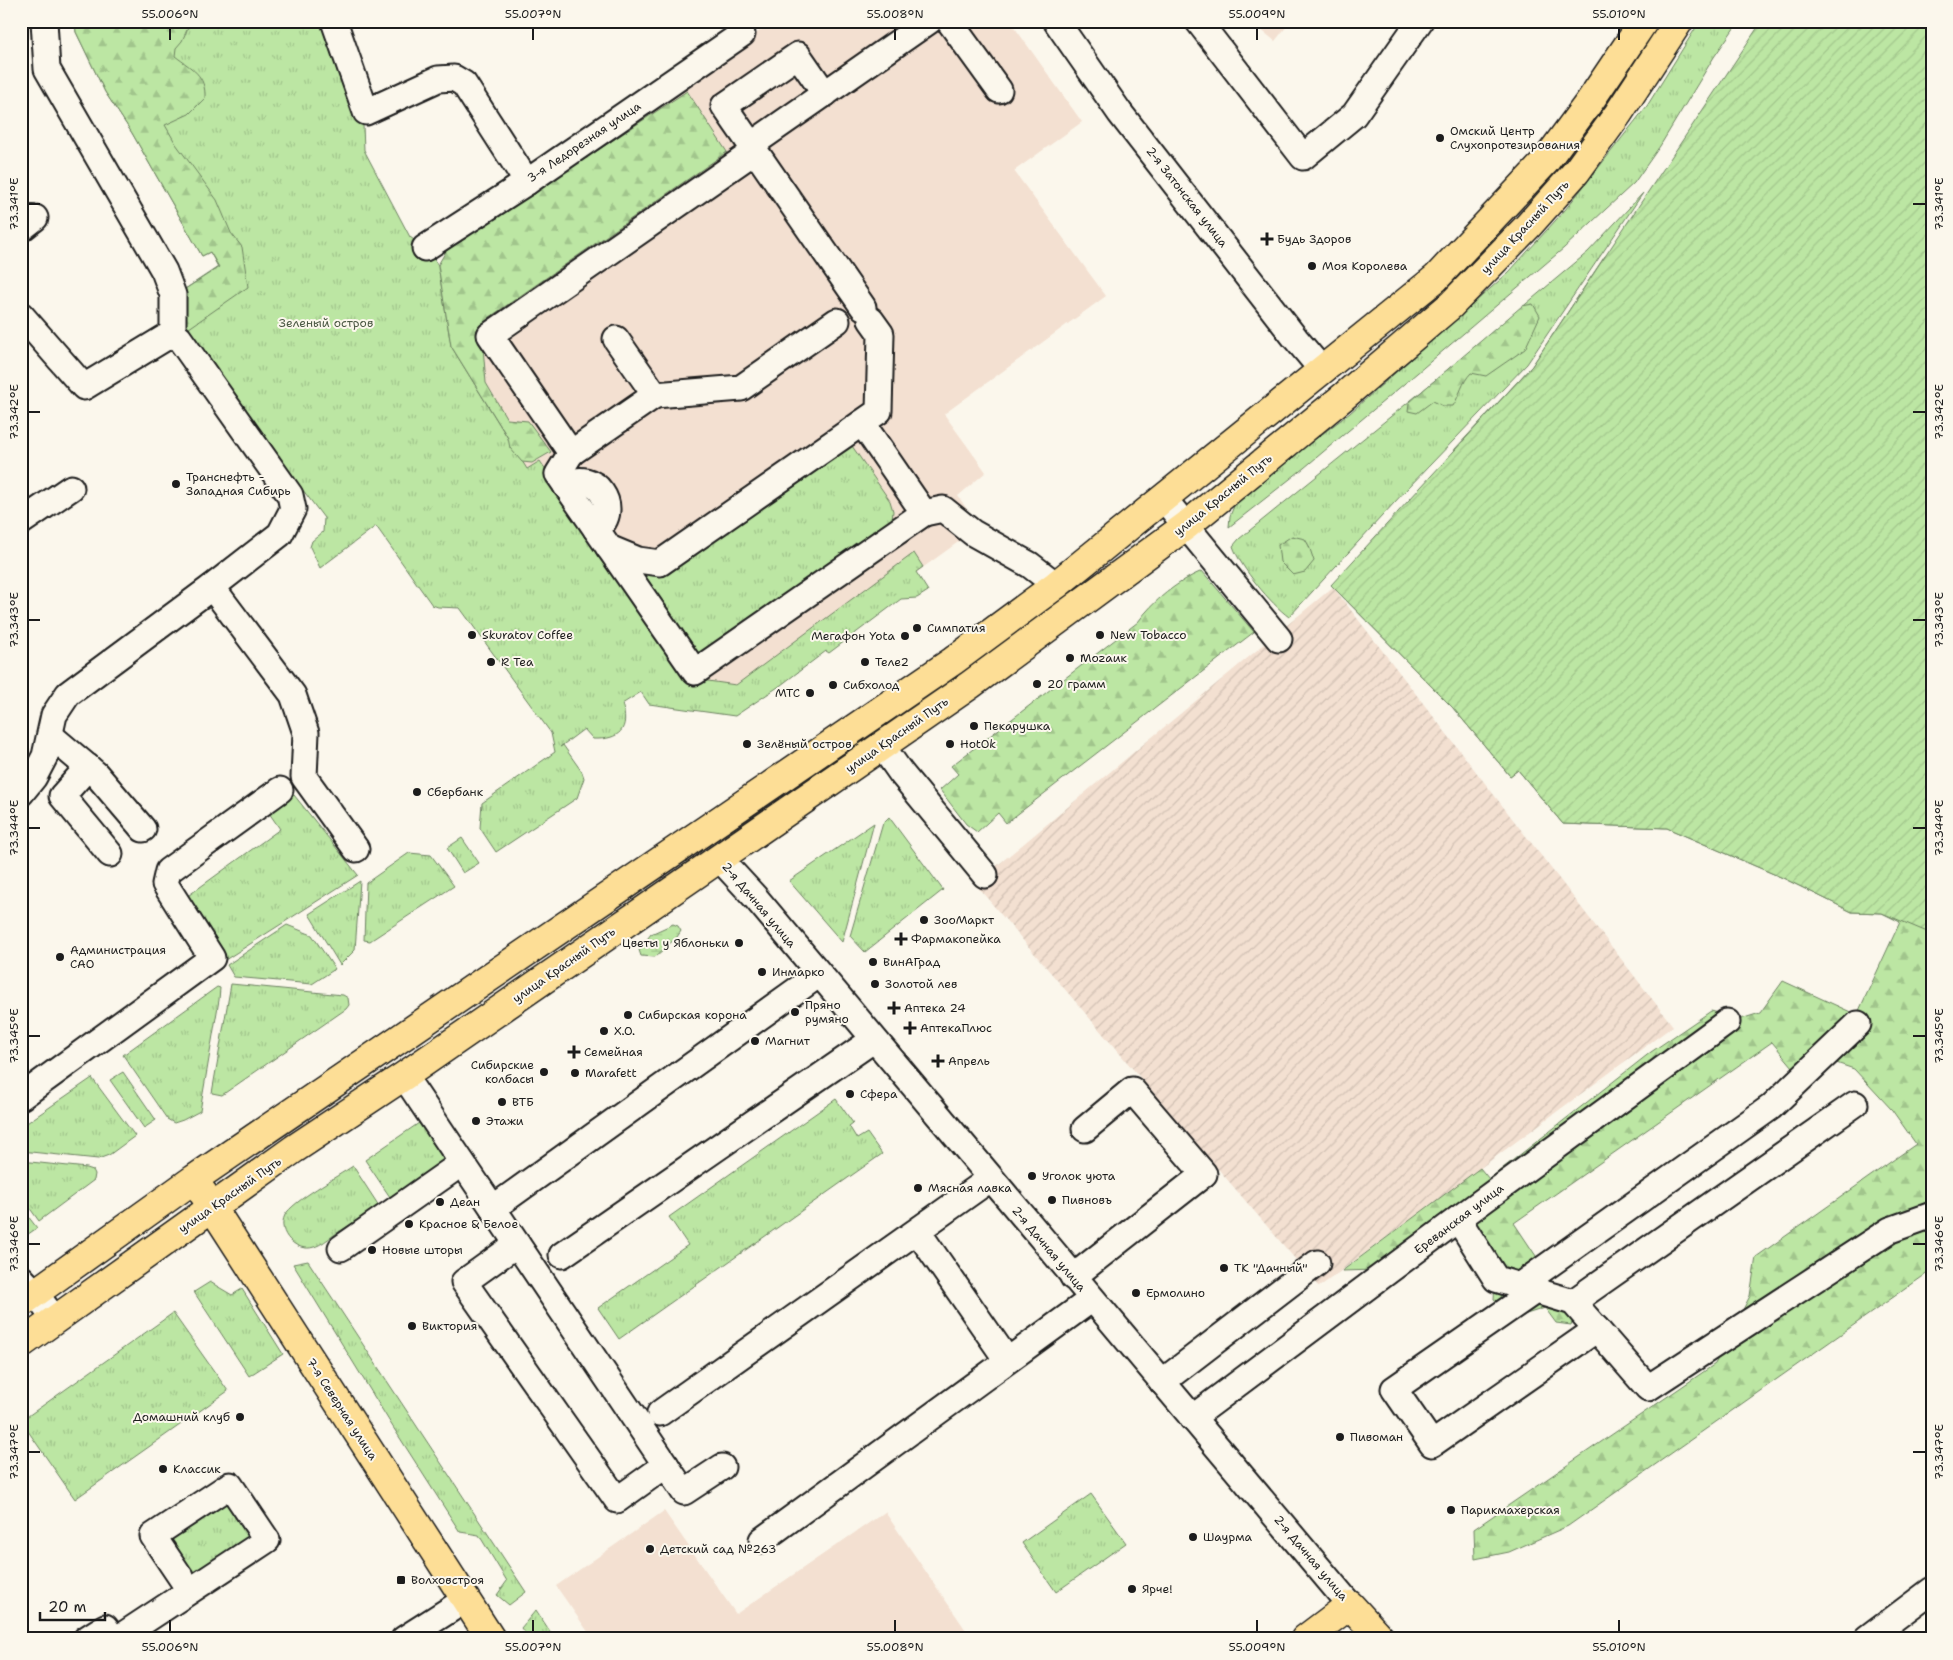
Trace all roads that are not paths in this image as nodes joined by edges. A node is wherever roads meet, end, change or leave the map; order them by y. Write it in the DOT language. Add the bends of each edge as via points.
graph roads {
  1 [pos="44,21"];
  2 [pos="334,21"];
  3 [pos="929,21"];
  4 [pos="949,21"];
  5 [pos="1056,21"];
  6 [pos="1198,21"];
  7 [pos="1420,21"];
  8 [pos="1644,21"];
  9 [pos="1679,21"];
  10 [pos="742,34"];
  11 [pos="999,90"];
  12 [pos="824,94"];
  13 [pos="753,148"];
  14 [pos="527,182"];
  15 [pos="425,248"];
  16 [pos="857,312"];
  17 [pos="21,315"];
  18 [pos="173,333"];
  19 [pos="616,339"];
  20 [pos="1322,370"];
  21 [pos="655,395"];
  22 [pos="862,423"];
  23 [pos="571,453"];
  24 [pos="71,488"];
  25 [pos="1164,498"];
  26 [pos="924,513"];
  27 [pos="21,522"];
  28 [pos="1187,525"];
  29 [pos="602,539"];
  30 [pos="1056,584"];
  31 [pos="212,587"];
  32 [pos="1279,639"];
  33 [pos="51,736"];
  34 [pos="882,746"];
  35 [pos="88,767"];
  36 [pos="25,777"];
  37 [pos="280,790"];
  38 [pos="143,829"];
  39 [pos="356,849"];
  40 [pos="110,854"];
  41 [pos="719,858"];
  42 [pos="985,875"];
  43 [pos="818,975"];
  44 [pos="1727,1022"];
  45 [pos="1858,1024"];
  46 [pos="873,1040"];
  47 [pos="404,1076"];
  48 [pos="21,1097"];
  49 [pos="1855,1104"];
  50 [pos="1085,1129"];
  51 [pos="462,1163"];
  52 [pos="194,1179"];
  53 [pos="990,1179"];
  54 [pos="212,1207"];
  55 [pos="493,1208"];
  56 [pos="1932,1215"];
  57 [pos="1458,1219"];
  58 [pos="918,1232"];
  59 [pos="517,1244"];
  60 [pos="341,1248"];
  61 [pos="562,1254"];
  62 [pos="1317,1263"];
  63 [pos="1073,1277"];
  64 [pos="1527,1288"];
  65 [pos="26,1291"];
  66 [pos="1092,1299"];
  67 [pos="1574,1302"];
  68 [pos="55,1320"];
  69 [pos="1597,1329"];
  70 [pos="21,1344"];
  71 [pos="1007,1360"];
  72 [pos="1162,1382"];
  73 [pos="660,1413"];
  74 [pos="1192,1418"];
  75 [pos="666,1465"];
  76 [pos="722,1467"];
  77 [pos="762,1540"];
  78 [pos="1932,1590"];
  79 [pos="190,1591"];
  80 [pos="465,1600"];
  81 [pos="1350,1605"];
  82 [pos="86,1639"];
  83 [pos="115,1639"];
  84 [pos="404,1639"];
  85 [pos="491,1639"];
  86 [pos="1306,1639"];
  87 [pos="1380,1639"];
  88 [pos="1867,1639"];
  1 -- 18 [label="street" via="47,69 164,271 173,295"];
  2 -- 14 [label="street" via="366,112 438,78 454,78 464,84"];
  3 -- 12 [label="street"];
  4 -- 11 [label="street"];
  5 -- 20 [label="street, 2-я Затонская улица" via="1120,113"];
  6 -- 7 [label="street" via="1303,157 1354,115"];
  8 -- 20 [label="main road" via="1545,162 1506,205 1436,278"];
  9 -- 28 [label="main road, улица Красный Путь" via="1576,172 1451,305"];
  10 -- 14 [label="street, 3-я Ледорезная улица"];
  12 -- 13 [label="street"];
  12 -- 13 [label="street" via="798,55 724,106"];
  13 -- 16 [label="street"];
  13 -- 23 [label="street" via="490,335"];
  14 -- 15 [label="street, 3-я Ледорезная улица"];
  16 -- 21 [label="street" via="740,388"];
  16 -- 22 [label="street" via="881,334 879,411"];
  17 -- 18 [label="street" via="84,387"];
  18 -- 31 [label="street" via="290,495 293,508 280,534"];
  19 -- 21 [label="street"];
  20 -- 25 [label="main road"];
  21 -- 23 [label="street"];
  22 -- 26 [label="street"];
  22 -- 29 [label="street" via="660,563 638,560"];
  23 -- 29 [label="street" via="558,474 566,486 579,481 588,482 603,492 608,510"];
  24 -- 27 [label="street"];
  25 -- 28 [label="street"];
  25 -- 30 [label="main road"];
  26 -- 29 [label="street" via="694,672"];
  26 -- 30 [label="street" via="943,509 973,533 1030,565"];
  28 -- 32 [label="street"];
  28 -- 34 [label="main road, улица Красный Путь"];
  30 -- 52 [label="main road" via="953,661"];
  31 -- 33 [label="street" via="68,694 54,715"];
  31 -- 39 [label="street" via="293,695 306,732 304,777"];
  33 -- 35 [label="street"];
  33 -- 36 [label="street" via="45,756"];
  34 -- 41 [label="main road, улица Красный Путь"];
  34 -- 42 [label="street"];
  35 -- 38 [label="street"];
  35 -- 40 [label="street" via="62,796"];
  37 -- 48 [label="street" via="168,871 165,884 212,958"];
  41 -- 43 [label="street, 2-я Дачная улица"];
  41 -- 47 [label="main road, улица Красный Путь"];
  43 -- 46 [label="street, 2-я Дачная улица"];
  43 -- 55 [label="street"];
  44 -- 57 [label="street, Ереванская улица"];
  45 -- 64 [label="street" via="1771,1107"];
  46 -- 53 [label="street, 2-я Дачная улица"];
  46 -- 61 [label="street"];
  47 -- 51 [label="street"];
  47 -- 54 [label="main road, улица Красный Путь"];
  49 -- 67 [label="street"];
  50 -- 63 [label="street" via="1132,1090 1204,1174"];
  51 -- 55 [label="street"];
  51 -- 60 [label="street"];
  52 -- 54 [label="main road, 7-я Северная улица"];
  52 -- 65 [label="main road"];
  53 -- 58 [label="street"];
  53 -- 63 [label="street, 2-я Дачная улица"];
  54 -- 68 [label="main road, улица Красный Путь"];
  54 -- 80 [label="main road, 7-я Северная улица"];
  55 -- 59 [label="street"];
  56 -- 69 [label="street" via="1890,1230 1648,1388"];
  57 -- 64 [label="street" via="1496,1279"];
  57 -- 74 [label="street, Ереванская улица"];
  58 -- 71 [label="street"];
  58 -- 73 [label="street"];
  59 -- 75 [label="street"];
  59 -- 75 [label="street" via="464,1282 617,1500"];
  62 -- 72 [label="street"];
  63 -- 66 [label="street, 2-я Дачная улица"];
  64 -- 67 [label="street"];
  64 -- 69 [label="street" via="1394,1388 1432,1444"];
  65 -- 68 [label="street"];
  66 -- 71 [label="street"];
  66 -- 72 [label="street, 2-я Дачная улица"];
  67 -- 69 [label="street"];
  68 -- 70 [label="main road, улица Красный Путь"];
  71 -- 77 [label="street"];
  72 -- 74 [label="street, 2-я Дачная улица"];
  74 -- 81 [label="street, 2-я Дачная улица"];
  75 -- 76 [label="street" via="684,1492"];
  78 -- 88 [label="street"];
  79 -- 79 [label="street" via="267,1540 230,1485 154,1536"];
  79 -- 83 [label="street"];
  80 -- 84 [label="street"];
  80 -- 85 [label="main road, 7-я Северная улица"];
  81 -- 86 [label="main road"];
  81 -- 87 [label="main road, 2-я Дачная улица"];
  82 -- 83 [label="street" via="105,1627"];
}
